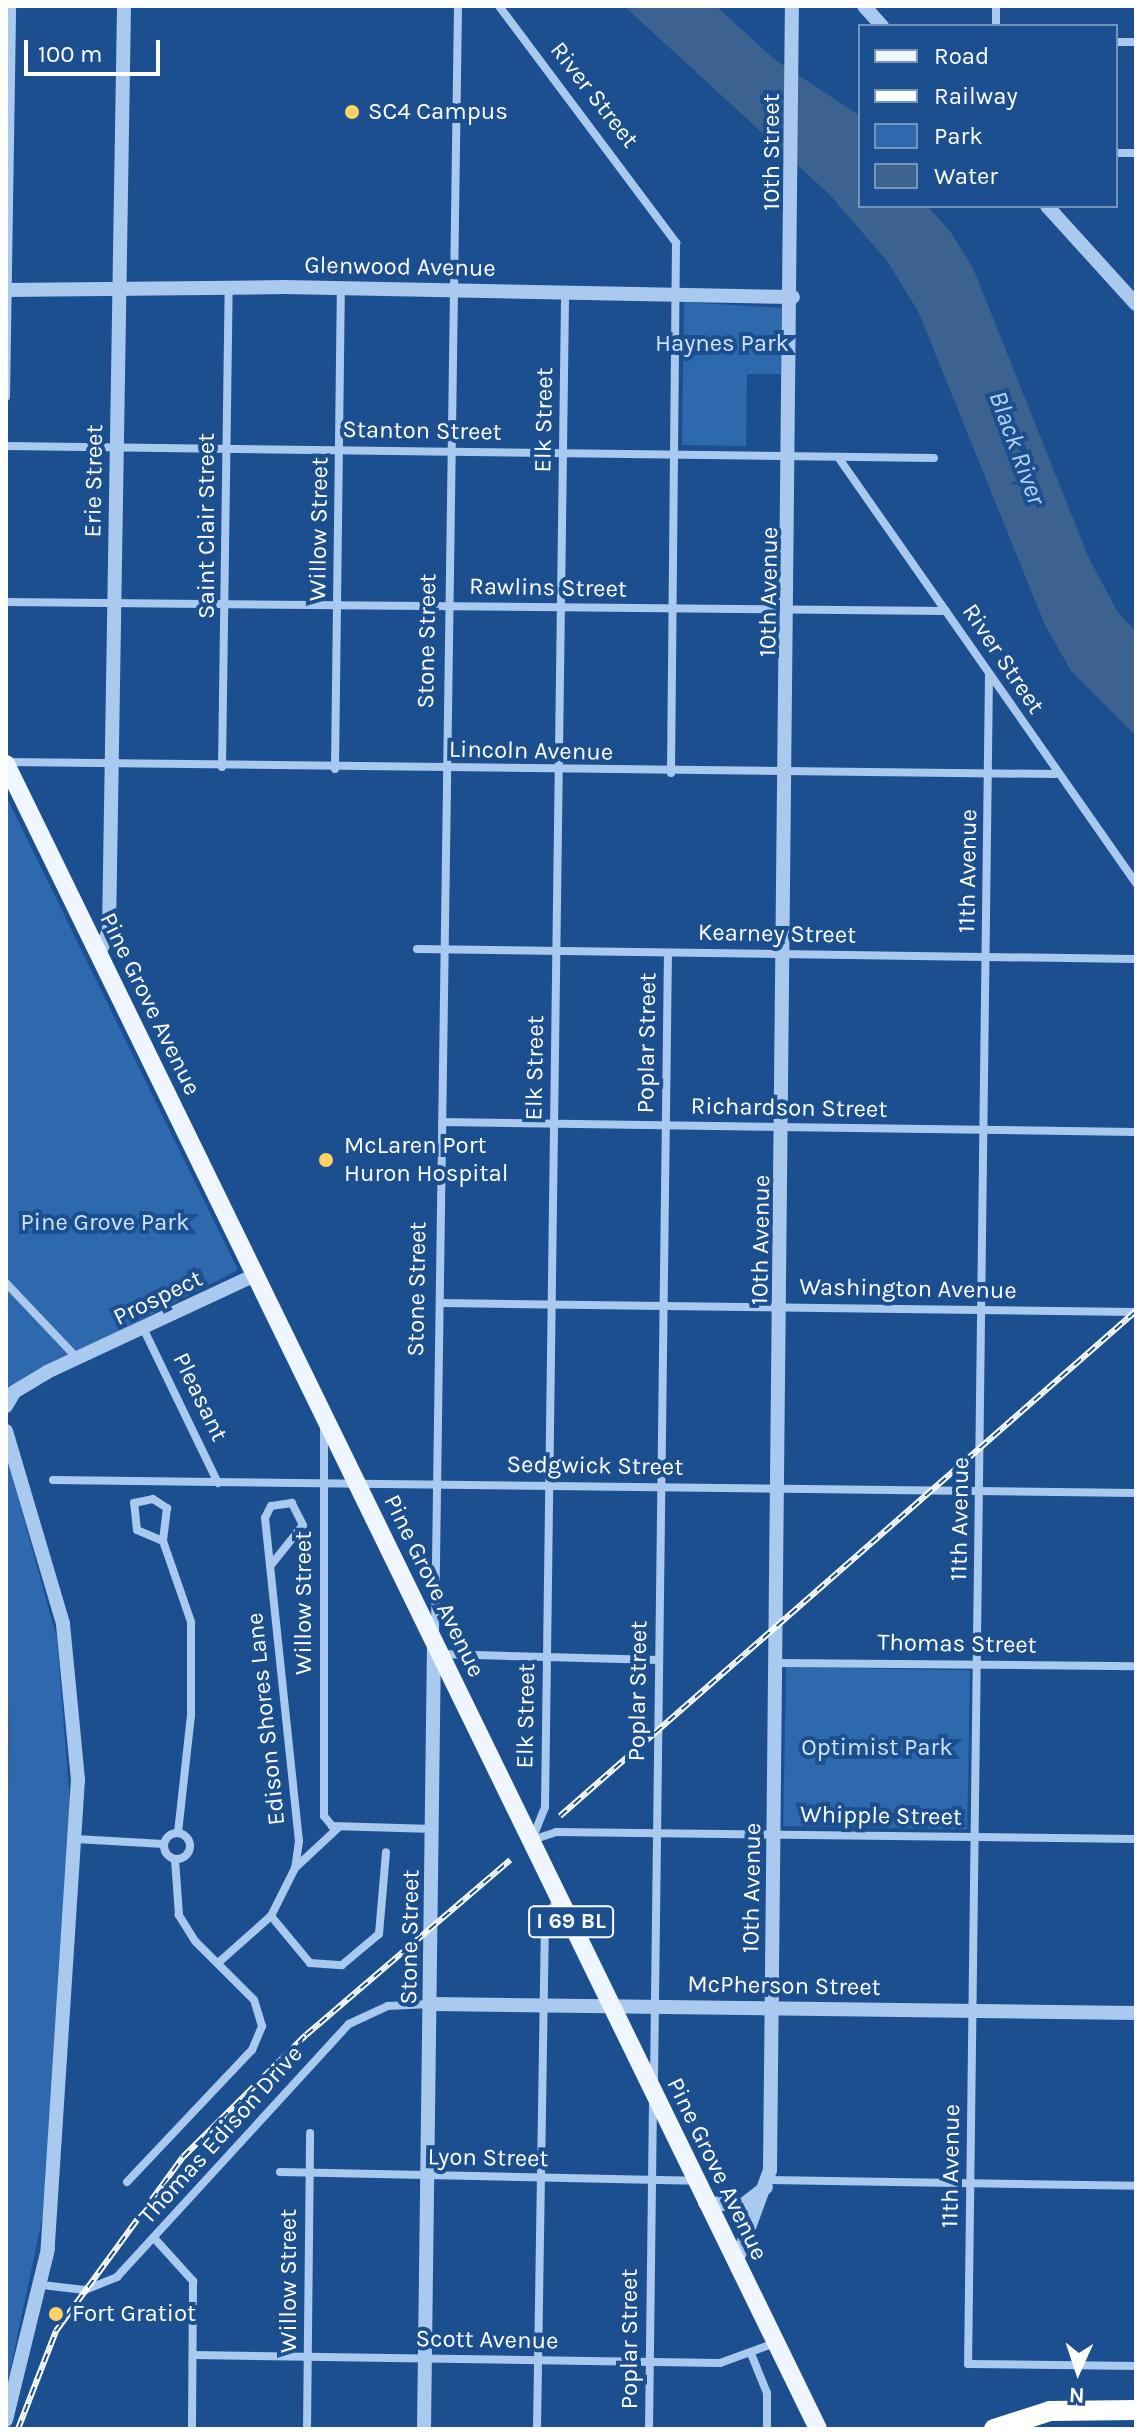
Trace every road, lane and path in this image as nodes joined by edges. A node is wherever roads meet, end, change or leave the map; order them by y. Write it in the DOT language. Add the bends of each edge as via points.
graph roads {
  1 [pos="12,6"];
  2 [pos="124,6"];
  3 [pos="458,6"];
  4 [pos="499,6"];
  5 [pos="864,6"];
  6 [pos="794,8"];
  7 [pos="880,24"];
  8 [pos="8,145"];
  9 [pos="1049,208"];
  10 [pos="229,286"];
  11 [pos="119,288"];
  12 [pos="341,289"];
  13 [pos="6,290"];
  14 [pos="453,291"];
  15 [pos="565,293"];
  16 [pos="678,293"];
  17 [pos="793,297"];
  18 [pos="1136,304"];
  19 [pos="6,397"];
  20 [pos="6,446"];
  21 [pos="116,446"];
  22 [pos="227,447"];
  23 [pos="340,450"];
  24 [pos="451,451"];
  25 [pos="564,452"];
  26 [pos="676,454"];
  27 [pos="793,456"];
  28 [pos="838,457"];
  29 [pos="934,458"];
  30 [pos="6,602"];
  31 [pos="114,602"];
  32 [pos="227,603"];
  33 [pos="338,604"];
  34 [pos="449,607"];
  35 [pos="562,609"];
  36 [pos="673,610"];
  37 [pos="790,611"];
  38 [pos="946,611"];
  39 [pos="989,674"];
  40 [pos="6,763"];
  41 [pos="112,767"];
  42 [pos="222,767"];
  43 [pos="335,769"];
  44 [pos="447,770"];
  45 [pos="558,771"];
  46 [pos="671,773"];
  47 [pos="789,774"];
  48 [pos="1055,774"];
  49 [pos="990,777"];
  50 [pos="1136,883"];
  51 [pos="445,948"];
  52 [pos="417,949"];
  53 [pos="557,951"];
  54 [pos="668,953"];
  55 [pos="99,954"];
  56 [pos="787,954"];
  57 [pos="987,957"];
  58 [pos="1136,959"];
  59 [pos="442,1122"];
  60 [pos="553,1125"];
  61 [pos="665,1127"];
  62 [pos="784,1128"];
  63 [pos="986,1131"];
  64 [pos="1136,1132"];
  65 [pos="255,1275"];
  66 [pos="6,1283"];
  67 [pos="440,1303"];
  68 [pos="553,1305"];
  69 [pos="664,1306"];
  70 [pos="783,1307"];
  71 [pos="983,1311"];
  72 [pos="1136,1312"];
  73 [pos="144,1330"];
  74 [pos="79,1360"];
  75 [pos="6,1406"];
  76 [pos="323,1415"];
  77 [pos="6,1431"];
  78 [pos="53,1480"];
  79 [pos="218,1483"];
  80 [pos="357,1483"];
  81 [pos="438,1483"];
  82 [pos="324,1485"];
  83 [pos="550,1485"];
  84 [pos="661,1487"];
  85 [pos="779,1490"];
  86 [pos="980,1491"];
  87 [pos="1136,1493"];
  88 [pos="163,1541"];
  89 [pos="271,1565"];
  90 [pos="437,1648"];
  91 [pos="547,1658"];
  92 [pos="659,1660"];
  93 [pos="777,1663"];
  94 [pos="978,1664"];
  95 [pos="1136,1666"];
  96 [pos="339,1827"];
  97 [pos="434,1829"];
  98 [pos="178,1833"];
  99 [pos="657,1833"];
  100 [pos="775,1834"];
  101 [pos="976,1837"];
  102 [pos="76,1839"];
  103 [pos="1136,1839"];
  104 [pos="531,1841"];
  105 [pos="164,1844"];
  106 [pos="386,1852"];
  107 [pos="175,1859"];
  108 [pos="295,1868"];
  109 [pos="559,1899"];
  110 [pos="271,1916"];
  111 [pos="218,1963"];
  112 [pos="431,2004"];
  113 [pos="542,2006"];
  114 [pos="612,2006"];
  115 [pos="657,2006"];
  116 [pos="774,2008"];
  117 [pos="973,2011"];
  118 [pos="1136,2013"];
  119 [pos="653,2093"];
  120 [pos="310,2133"];
  121 [pos="280,2172"];
  122 [pos="309,2172"];
  123 [pos="428,2177"];
  124 [pos="540,2180"];
  125 [pos="650,2180"];
  126 [pos="694,2181"];
  127 [pos="769,2181"];
  128 [pos="127,2182"];
  129 [pos="971,2185"];
  130 [pos="1136,2186"];
  131 [pos="705,2203"];
  132 [pos="155,2239"];
  133 [pos="736,2263"];
  134 [pos="42,2285"];
  135 [pos="776,2343"];
  136 [pos="193,2355"];
  137 [pos="752,2356"];
  138 [pos="309,2357"];
  139 [pos="425,2359"];
  140 [pos="538,2360"];
  141 [pos="650,2362"];
  142 [pos="1136,2366"];
  143 [pos="1136,2410"];
  144 [pos="6,2420"];
  145 [pos="192,2429"];
  146 [pos="307,2429"];
  147 [pos="424,2429"];
  148 [pos="537,2429"];
  149 [pos="649,2429"];
  150 [pos="767,2429"];
  151 [pos="818,2429"];
  152 [pos="994,2429"];
  1 -- 8 [label="street"];
  2 -- 11 [label="street, Erie Street"];
  3 -- 14 [label="street, Stone Street"];
  4 -- 16 [label="street, River Street" via="657,209 676,243"];
  5 -- 7 [label="street"];
  6 -- 17 [label="street, 10th Street"];
  8 -- 13 [label="street"];
  9 -- 18 [label="street"];
  10 -- 11 [label="street, Glenwood Avenue"];
  10 -- 12 [label="street, Glenwood Avenue"];
  10 -- 22 [label="street, Saint Clair Street"];
  11 -- 13 [label="street, Glenwood Avenue"];
  11 -- 21 [label="street, Erie Street"];
  12 -- 14 [label="street, Glenwood Avenue"];
  12 -- 23 [label="street, Willow Street"];
  13 -- 19 [label="street"];
  14 -- 15 [label="street, Glenwood Avenue"];
  14 -- 24 [label="street, Stone Street"];
  15 -- 16 [label="street, Glenwood Avenue"];
  15 -- 25 [label="street, Elk Street"];
  16 -- 17 [label="street, Glenwood Avenue"];
  16 -- 26 [label="street"];
  17 -- 27 [label="street, 10th Avenue"];
  20 -- 21 [label="street, Stanton Street"];
  21 -- 22 [label="street, Stanton Street"];
  21 -- 31 [label="street, Erie Street"];
  22 -- 23 [label="street, Stanton Street"];
  22 -- 32 [label="street, Saint Clair Street"];
  23 -- 24 [label="street, Stanton Street"];
  23 -- 33 [label="street, Willow Street"];
  24 -- 25 [label="street, Stanton Street"];
  24 -- 34 [label="street, Stone Street"];
  25 -- 26 [label="street, Stanton Street"];
  25 -- 35 [label="street, Elk Street"];
  26 -- 27 [label="street, Stanton Street"];
  26 -- 36 [label="street"];
  27 -- 28 [label="street, Stanton Street"];
  27 -- 37 [label="street, 10th Avenue"];
  28 -- 29 [label="street, Stanton Street"];
  28 -- 38 [label="street, River Street"];
  30 -- 31 [label="street, Rawlins Street"];
  31 -- 32 [label="street, Rawlins Street"];
  31 -- 41 [label="street, Erie Street"];
  32 -- 33 [label="street, Rawlins Street"];
  32 -- 42 [label="street, Saint Clair Street"];
  33 -- 34 [label="street, Rawlins Street"];
  33 -- 43 [label="street, Willow Street"];
  34 -- 35 [label="street, Rawlins Street"];
  34 -- 44 [label="street, Stone Street"];
  35 -- 36 [label="street, Rawlins Street"];
  35 -- 45 [label="street, Elk Street"];
  36 -- 37 [label="street, Rawlins Street"];
  36 -- 46 [label="street"];
  37 -- 38 [label="street, Rawlins Street"];
  37 -- 47 [label="street, 10th Avenue"];
  38 -- 39 [label="street, River Street"];
  39 -- 48 [label="street, River Street"];
  39 -- 49 [label="street, 11th Avenue"];
  40 -- 41 [label="street, Lincoln Avenue"];
  40 -- 55 [label="main road, Pine Grove Avenue / I 69 BL"];
  41 -- 42 [label="street, Lincoln Avenue"];
  41 -- 55 [label="street, Erie Street" via="109,931"];
  42 -- 43 [label="street, Lincoln Avenue"];
  43 -- 44 [label="street, Lincoln Avenue"];
  44 -- 45 [label="street, Lincoln Avenue"];
  44 -- 51 [label="street, Stone Street"];
  45 -- 46 [label="street, Lincoln Avenue"];
  45 -- 53 [label="street, Elk Street"];
  46 -- 47 [label="street, Lincoln Avenue"];
  47 -- 49 [label="street, Lincoln Avenue"];
  47 -- 56 [label="street, 10th Avenue"];
  48 -- 49 [label="street, Lincoln Avenue"];
  48 -- 50 [label="street, River Street"];
  49 -- 57 [label="street, 11th Avenue"];
  51 -- 52 [label="street, Kearney Street"];
  51 -- 53 [label="street, Kearney Street"];
  51 -- 59 [label="street, Stone Street"];
  53 -- 54 [label="street, Kearney Street"];
  53 -- 60 [label="street, Elk Street"];
  54 -- 56 [label="street, Kearney Street"];
  54 -- 61 [label="street, Poplar Street"];
  55 -- 65 [label="main road, Pine Grove Avenue / I 69 BL"];
  56 -- 57 [label="street, Kearney Street"];
  56 -- 62 [label="street, 10th Avenue"];
  57 -- 58 [label="street, Kearney Street"];
  57 -- 63 [label="street, 11th Avenue"];
  59 -- 60 [label="street, Richardson Street"];
  59 -- 67 [label="street, Stone Street"];
  60 -- 61 [label="street, Richardson Street"];
  60 -- 68 [label="street, Elk Street"];
  61 -- 62 [label="street, Richardson Street"];
  61 -- 69 [label="street, Poplar Street"];
  62 -- 63 [label="street, Richardson Street"];
  62 -- 70 [label="street, 10th Avenue"];
  63 -- 64 [label="street, Richardson Street"];
  63 -- 71 [label="street, 11th Avenue"];
  65 -- 73 [label="street, Prospect"];
  65 -- 76 [label="main road, Pine Grove Avenue / I 69 BL"];
  66 -- 74 [label="street"];
  67 -- 68 [label="street, Washington Avenue"];
  67 -- 81 [label="street, Stone Street"];
  68 -- 69 [label="street, Washington Avenue"];
  68 -- 83 [label="street, Elk Street"];
  69 -- 70 [label="street, Washington Avenue"];
  69 -- 84 [label="street, Poplar Street"];
  70 -- 71 [label="street, Washington Avenue"];
  70 -- 85 [label="street, 10th Avenue"];
  71 -- 72 [label="street, Washington Avenue"];
  71 -- 86 [label="street, 11th Avenue"];
  73 -- 74 [label="street, Prospect"];
  73 -- 79 [label="street, Pleasant"];
  74 -- 75 [label="street, Prospect" via="23,1385"];
  76 -- 80 [label="main road, Pine Grove Avenue / I 69 BL"];
  76 -- 82 [label="street, Willow Street"];
  77 -- 102 [label="street" via="63,1624 78,1755"];
  78 -- 79 [label="street, Sedgwick Street"];
  79 -- 82 [label="street, Sedgwick Street"];
  80 -- 81 [label="street, Sedgwick Street"];
  80 -- 82 [label="street, Sedgwick Street"];
  80 -- 90 [label="main road, Pine Grove Avenue / I 69 BL"];
  81 -- 83 [label="street, Sedgwick Street"];
  81 -- 90 [label="street, Stone Street"];
  82 -- 96 [label="street, Willow Street" via="324,1816"];
  83 -- 84 [label="street, Sedgwick Street"];
  83 -- 91 [label="street, Elk Street"];
  84 -- 85 [label="street, Sedgwick Street"];
  84 -- 92 [label="street, Poplar Street"];
  85 -- 86 [label="street, Sedgwick Street"];
  85 -- 93 [label="street, 10th Avenue"];
  86 -- 87 [label="street, Sedgwick Street"];
  86 -- 94 [label="street, 11th Avenue"];
  88 -- 88 [label="street" via="137,1530 134,1503 153,1499 167,1508"];
  88 -- 98 [label="street" via="191,1622 191,1715"];
  89 -- 89 [label="street, Edison Shores Lane" via="303,1525 292,1503 267,1512"];
  89 -- 108 [label="street, Edison Shores Lane"];
  90 -- 91 [label="street"];
  90 -- 97 [label="street, Stone Street"];
  90 -- 104 [label="main road, Pine Grove Avenue / I 69 BL"];
  91 -- 92 [label="street"];
  91 -- 104 [label="street, Elk Street" via="545,1807"];
  92 -- 99 [label="street, Poplar Street"];
  93 -- 94 [label="street, Thomas Street"];
  93 -- 100 [label="street, 10th Avenue"];
  94 -- 95 [label="street, Thomas Street"];
  94 -- 101 [label="street, 11th Avenue"];
  96 -- 97 [label="street"];
  96 -- 108 [label="street, Edison Shores Lane"];
  97 -- 112 [label="street, Stone Street"];
  98 -- 105 [label="street"];
  98 -- 107 [label="street" via="189,1849"];
  99 -- 100 [label="street, Whipple Street"];
  99 -- 104 [label="street, Whipple Street" via="556,1832"];
  99 -- 115 [label="street, Poplar Street"];
  100 -- 101 [label="street, Whipple Street"];
  100 -- 116 [label="street, 10th Avenue"];
  101 -- 103 [label="street, Whipple Street"];
  101 -- 117 [label="street, 11th Avenue"];
  102 -- 105 [label="street"];
  102 -- 134 [label="street"];
  104 -- 109 [label="main road, Pine Grove Avenue / I 69 BL"];
  105 -- 107 [label="street"];
  106 -- 110 [label="street" via="379,1934 342,1965 310,1963"];
  107 -- 111 [label="street" via="179,1915"];
  108 -- 110 [label="street, Edison Shores Lane"];
  109 -- 113 [label="street" via="546,1912"];
  109 -- 114 [label="main road, Pine Grove Avenue / I 69 BL"];
  110 -- 111 [label="street, Edison Shores Lane"];
  111 -- 128 [label="street" via="254,2000 259,2038"];
  112 -- 113 [label="street, McPherson Street"];
  112 -- 123 [label="street, Stone Street"];
  112 -- 132 [label="street, Thomas Edison Drive" via="388,2006 349,2024"];
  113 -- 114 [label="street, McPherson Street"];
  113 -- 124 [label="street"];
  114 -- 115 [label="street, McPherson Street"];
  114 -- 119 [label="main road, Pine Grove Avenue / I 69 BL"];
  115 -- 116 [label="street, McPherson Street"];
  115 -- 119 [label="street, Poplar Street"];
  116 -- 117 [label="street, McPherson Street"];
  116 -- 127 [label="street, 10th Avenue"];
  117 -- 118 [label="street, McPherson Street"];
  117 -- 129 [label="street, 11th Avenue"];
  119 -- 125 [label="street, Poplar Street"];
  119 -- 126 [label="main road, Pine Grove Avenue / I 69 BL"];
  120 -- 122 [label="street, Willow Street"];
  121 -- 122 [label="street, Lyon Street"];
  122 -- 123 [label="street, Lyon Street"];
  122 -- 138 [label="street, Willow Street"];
  123 -- 124 [label="street, Lyon Street"];
  123 -- 139 [label="street, Stone Street"];
  124 -- 125 [label="street, Lyon Street"];
  124 -- 140 [label="street"];
  125 -- 126 [label="street, Lyon Street"];
  125 -- 141 [label="street, Poplar Street"];
  126 -- 131 [label="main road, Pine Grove Avenue / I 69 BL"];
  127 -- 129 [label="street"];
  127 -- 131 [label="street" via="743,2205"];
  127 -- 133 [label="street, 10th Avenue"];
  129 -- 130 [label="street"];
  129 -- 142 [label="street, 11th Avenue" via="968,2364"];
  131 -- 133 [label="main road, Pine Grove Avenue / I 69 BL"];
  132 -- 134 [label="street, Thomas Edison Drive" via="101,2285"];
  132 -- 136 [label="street" via="190,2273"];
  133 -- 135 [label="main road, Pine Grove Avenue / I 69 BL"];
  134 -- 144 [label="street"];
  135 -- 137 [label="street, Scott Avenue"];
  135 -- 151 [label="main road, Pine Grove Avenue / I 69 BL"];
  136 -- 138 [label="street, Scott Avenue"];
  136 -- 145 [label="street"];
  137 -- 141 [label="street, Scott Avenue" via="729,2363"];
  137 -- 150 [label="street" via="767,2393"];
  138 -- 139 [label="street, Scott Avenue"];
  138 -- 146 [label="street, Willow Street"];
  139 -- 140 [label="street, Scott Avenue"];
  139 -- 147 [label="street, Stone Street"];
  140 -- 141 [label="street, Scott Avenue"];
  140 -- 148 [label="street"];
  141 -- 149 [label="street, Poplar Street"];
  143 -- 152 [label="highway" via="1050,2411"];
}
